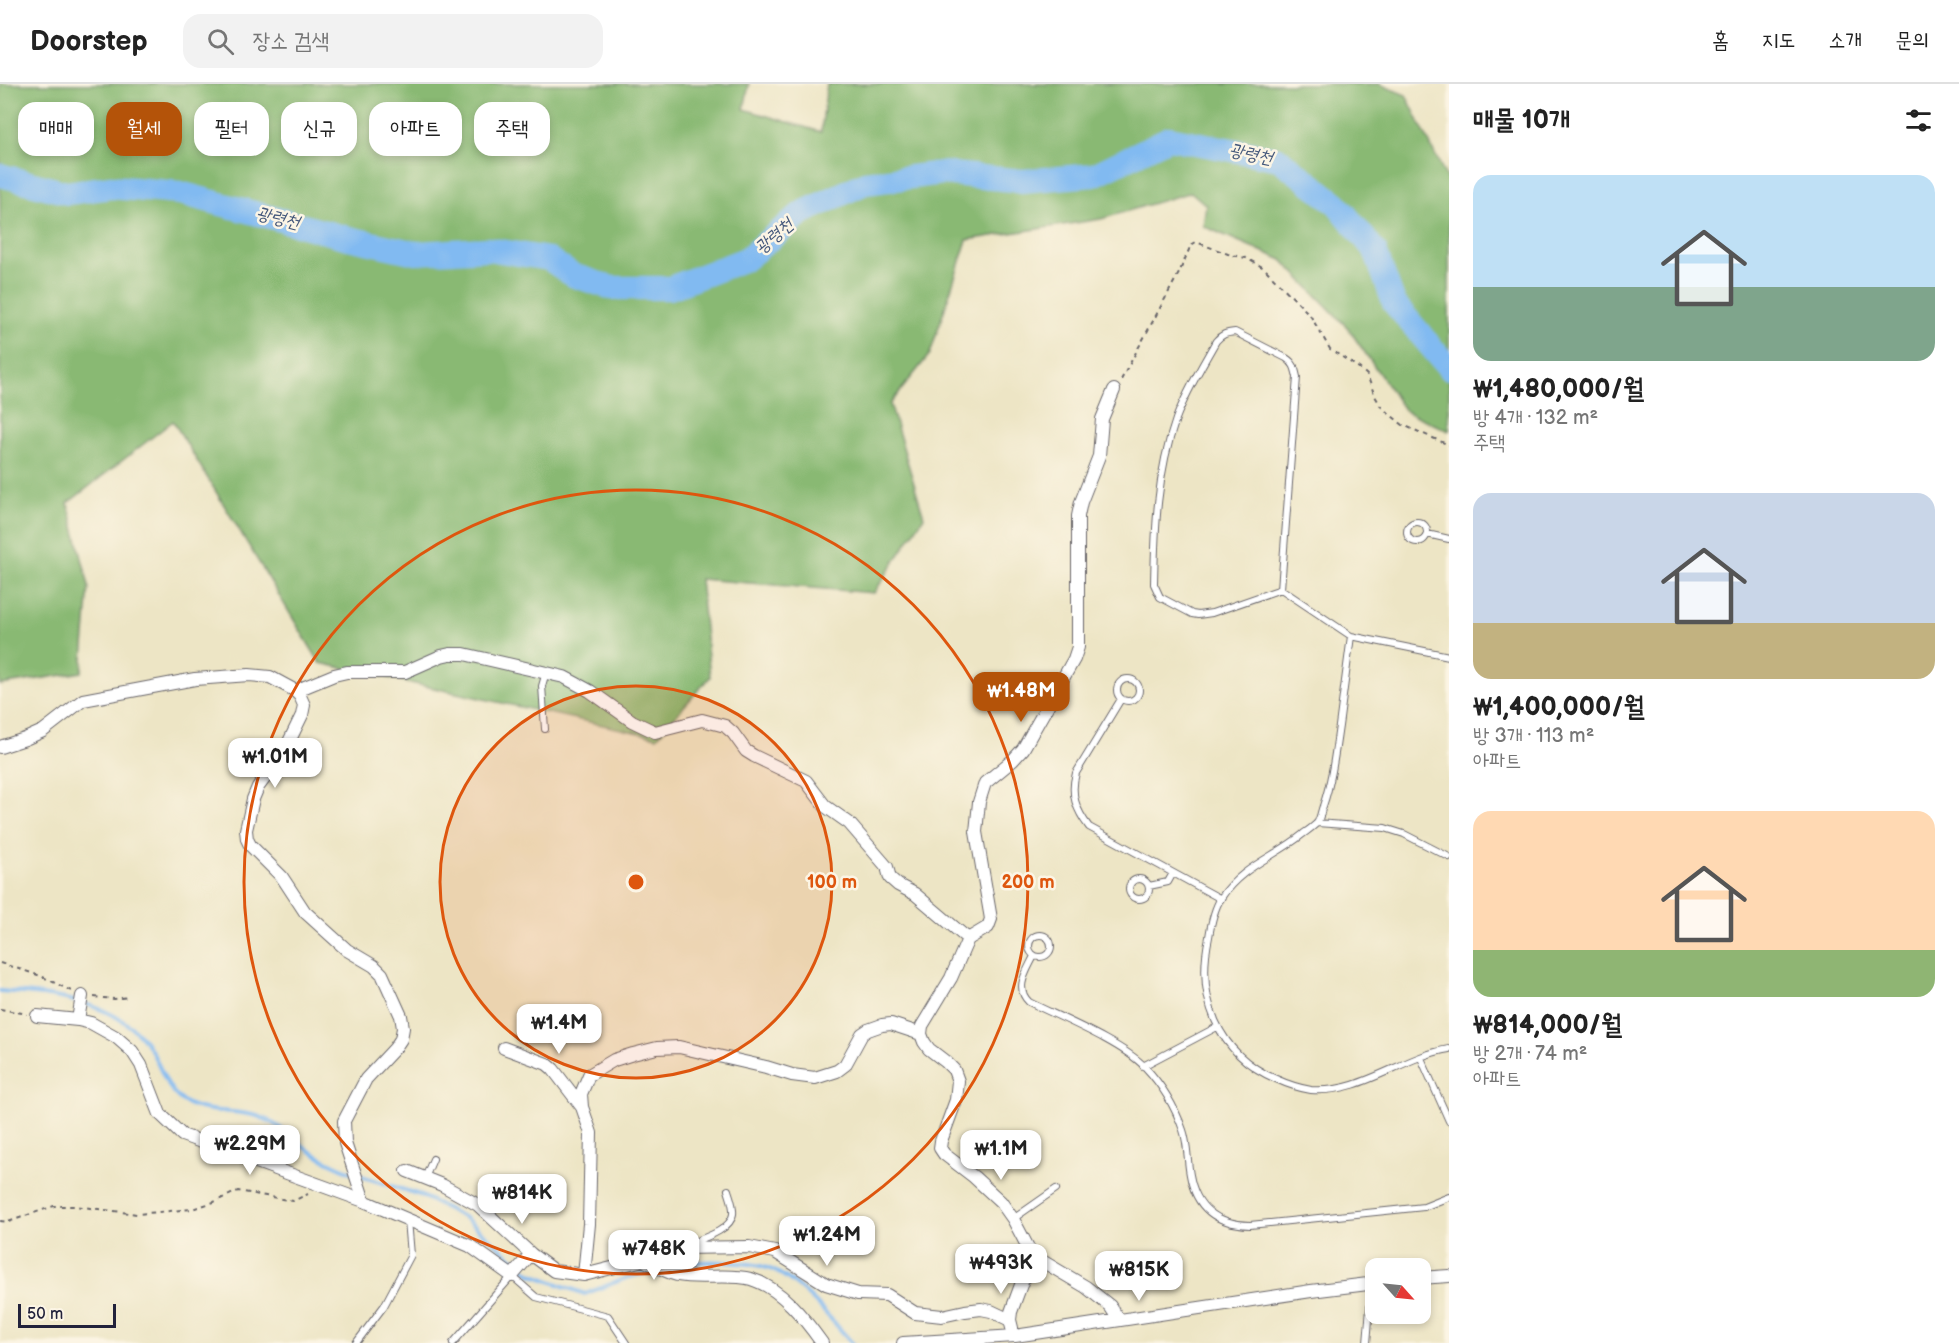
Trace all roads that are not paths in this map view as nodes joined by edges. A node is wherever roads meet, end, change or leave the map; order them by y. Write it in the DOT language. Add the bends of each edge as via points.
graph roads {
  1 [pos="1114,390"];
  2 [pos="1427,534"];
  3 [pos="1449,539"];
  4 [pos="1281,589"];
  5 [pos="1351,636"];
  6 [pos="1449,656"];
  7 [pos="546,671"];
  8 [pos="300,689"];
  9 [pos="1121,699"];
  10 [pos="545,729"];
  11 [pos="0,747"];
  12 [pos="1317,823"];
  13 [pos="1449,857"];
  14 [pos="1173,873"];
  15 [pos="1149,886"];
  16 [pos="1221,899"];
  17 [pos="968,939"];
  18 [pos="1034,956"];
  19 [pos="81,998"];
  20 [pos="38,1016"];
  21 [pos="78,1017"];
  22 [pos="1217,1027"];
  23 [pos="921,1034"];
  24 [pos="504,1048"];
  25 [pos="1449,1049"];
  26 [pos="1420,1058"];
  27 [pos="1143,1066"];
  28 [pos="582,1107"];
  29 [pos="1449,1121"];
  30 [pos="433,1159"];
  31 [pos="407,1171"];
  32 [pos="425,1178"];
  33 [pos="1056,1189"];
  34 [pos="728,1190"];
  35 [pos="1449,1197"];
  36 [pos="364,1201"];
  37 [pos="1013,1219"];
  38 [pos="408,1220"];
  39 [pos="680,1248"];
  40 [pos="531,1254"];
  41 [pos="1032,1255"];
  42 [pos="643,1260"];
  43 [pos="584,1275"];
  44 [pos="512,1276"];
  45 [pos="1449,1276"];
  46 [pos="1431,1277"];
  47 [pos="1365,1284"];
  48 [pos="1010,1320"];
  49 [pos="1119,1320"];
  50 [pos="1369,1324"];
  51 [pos="1015,1336"];
  52 [pos="356,1343"];
  53 [pos="453,1343"];
  54 [pos="626,1343"];
  55 [pos="822,1343"];
  56 [pos="903,1343"];
  57 [pos="1367,1343"];
  1 -- 17 [label="street" via="1102,419 1099,456 1078,516 1078,647 1023,749 985,783 976,832 991,919 988,927"];
  2 -- 3 [label="lane"];
  4 -- 4 [label="lane" via="1296,369 1286,358 1242,335 1227,333 1216,340 1175,421 1155,516 1154,584 1160,597 1198,615"];
  4 -- 5 [label="lane"];
  5 -- 6 [label="lane"];
  5 -- 12 [label="lane" via="1331,781"];
  7 -- 8 [label="street" via="450,654 405,672 347,672"];
  7 -- 10 [label="lane"];
  7 -- 17 [label="street" via="578,683 632,721 655,732 702,720 725,726 746,751 806,781 825,806 857,832 887,867 890,878"];
  9 -- 14 [label="lane" via="1076,773 1072,785 1074,799 1089,827"];
  11 -- 36 [label="street" via="43,731 82,700 181,682 249,675 270,677 300,696 304,705 302,715 284,752 258,787 247,820 247,839 282,877 305,912 347,950 382,974 401,1016 401,1039 366,1079 344,1121 345,1143"];
  12 -- 13 [label="lane" via="1385,828"];
  12 -- 16 [label="lane" via="1248,869"];
  14 -- 15 [label="lane" via="1168,882"];
  14 -- 16 [label="lane"];
  16 -- 22 [label="lane" via="1212,922 1204,980"];
  17 -- 23 [label="street" via="951,978 924,1019"];
  18 -- 27 [label="lane" via="1022,982 1024,997"];
  19 -- 21 [label="street"];
  20 -- 21 [label="street"];
  21 -- 36 [label="street" via="106,1031 132,1051 160,1114 182,1135"];
  22 -- 26 [label="lane" via="1248,1063 1266,1075 1311,1090 1362,1083"];
  22 -- 27 [label="lane"];
  23 -- 28 [label="street" via="891,1024 868,1030 845,1065 815,1078 679,1047 657,1048 614,1060 589,1076 581,1094"];
  23 -- 37 [label="street" via="928,1049 954,1070 958,1081 940,1148 990,1190"];
  24 -- 28 [label="street" via="547,1064"];
  25 -- 26 [label="lane"];
  26 -- 29 [label="lane"];
  27 -- 35 [label="lane" via="1167,1096 1182,1128 1193,1189 1199,1201 1226,1222 1250,1225 1424,1207"];
  28 -- 43 [label="street" via="591,1133"];
  30 -- 32 [label="lane"];
  31 -- 32 [label="street"];
  32 -- 40 [label="street" via="478,1205"];
  33 -- 37 [label="lane"];
  34 -- 39 [label="lane" via="733,1217 717,1232"];
  36 -- 38 [label="street"];
  37 -- 41 [label="street"];
  38 -- 44 [label="street" via="470,1246"];
  38 -- 52 [label="lane" via="411,1255 384,1306"];
  39 -- 42 [label="street"];
  39 -- 48 [label="street" via="763,1248 785,1257 826,1284 858,1294 887,1295 915,1313 942,1316 981,1309"];
  40 -- 43 [label="street" via="554,1271"];
  40 -- 44 [label="street"];
  41 -- 48 [label="street"];
  41 -- 49 [label="street" via="1086,1287 1110,1306"];
  42 -- 43 [label="street"];
  42 -- 55 [label="street" via="677,1275 734,1277 764,1285 791,1307"];
  44 -- 53 [label="lane"];
  44 -- 54 [label="lane" via="536,1297 608,1316"];
  45 -- 46 [label="street"];
  47 -- 49 [label="street"];
  48 -- 51 [label="street"];
  49 -- 51 [label="street"];
  50 -- 57 [label="lane"];
  51 -- 56 [label="street"];
}
